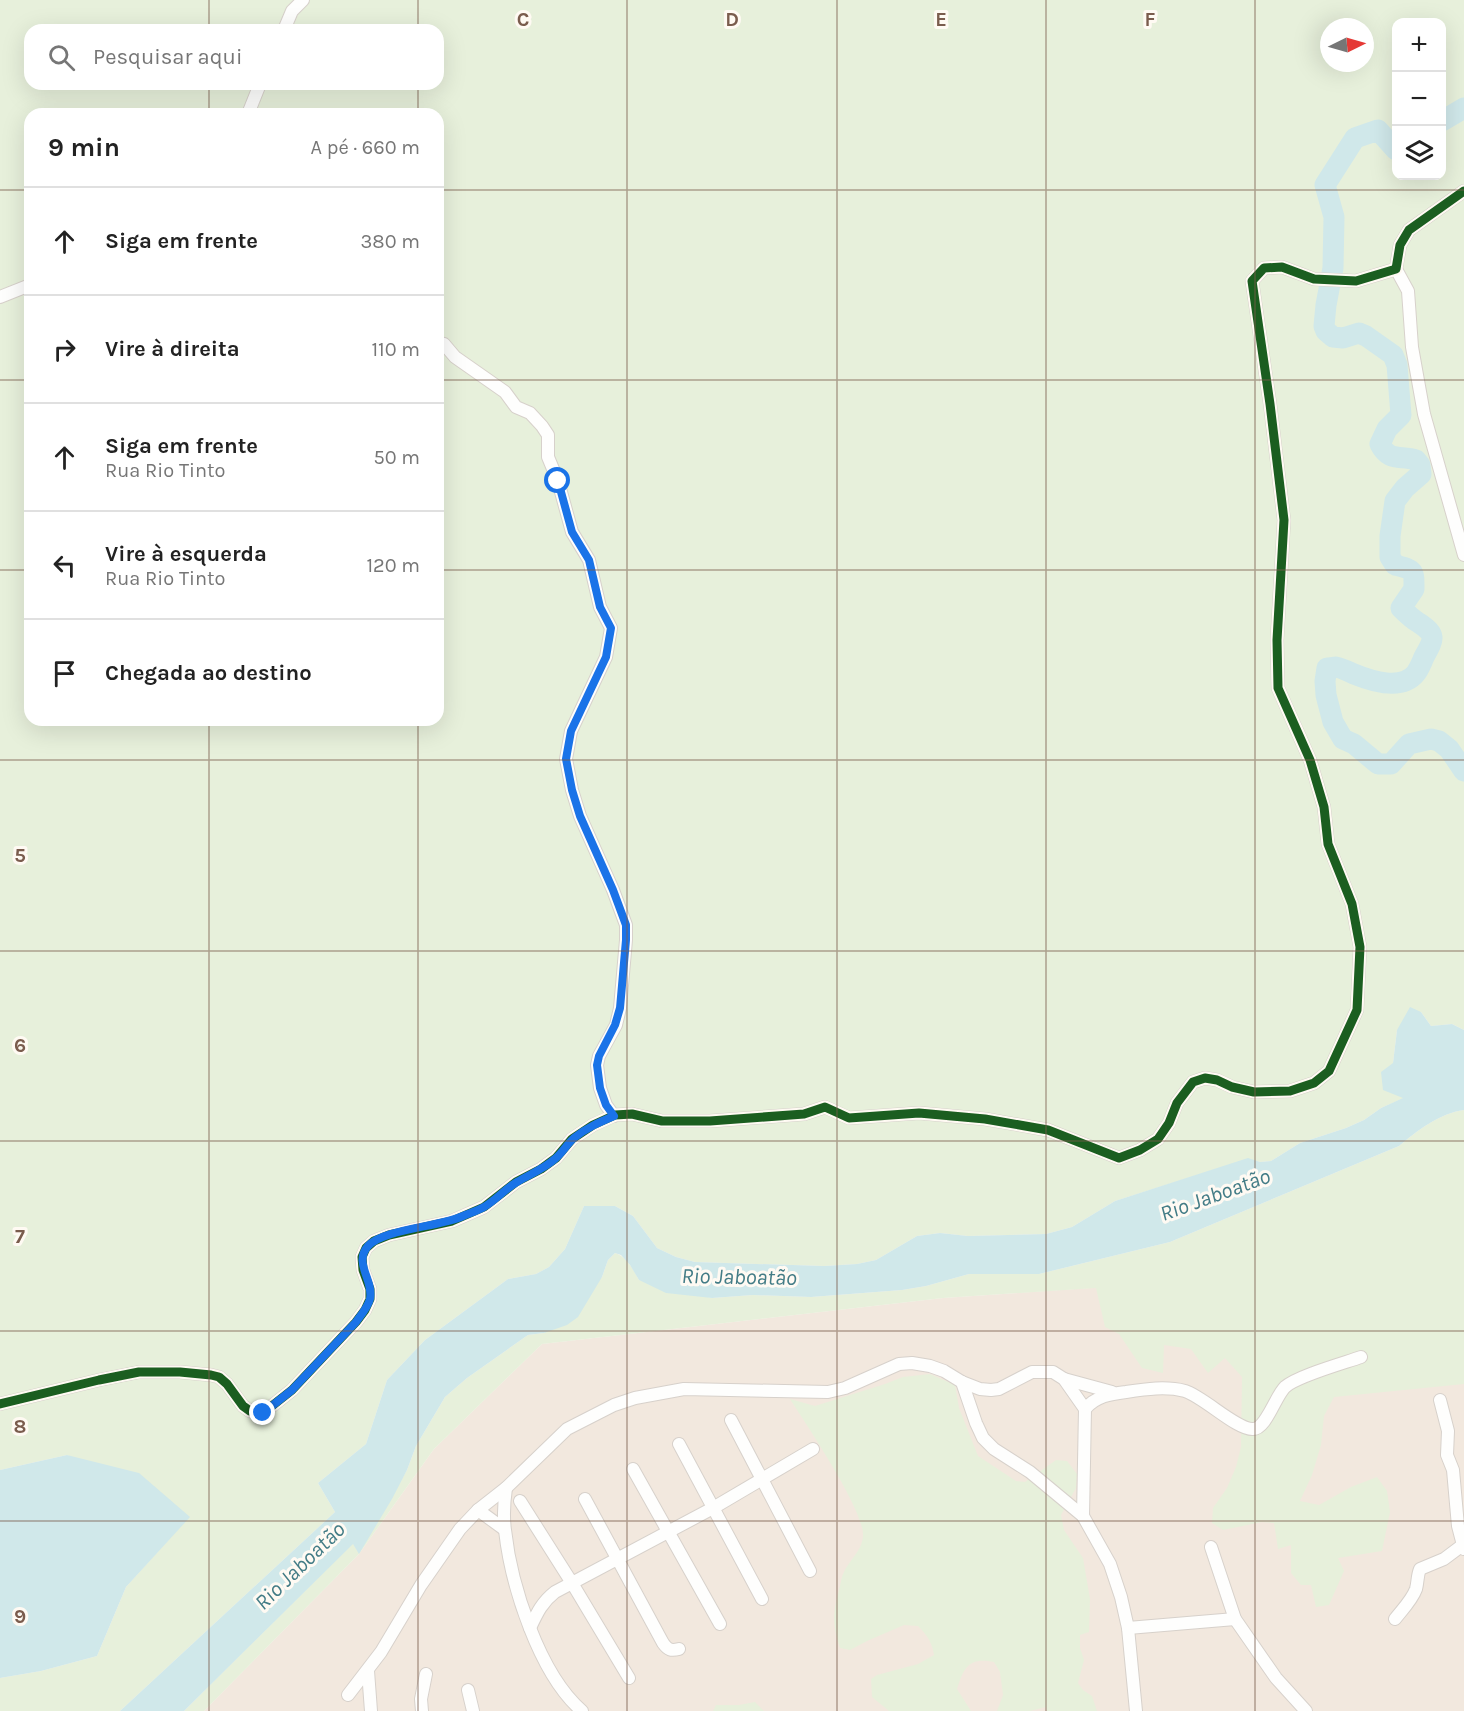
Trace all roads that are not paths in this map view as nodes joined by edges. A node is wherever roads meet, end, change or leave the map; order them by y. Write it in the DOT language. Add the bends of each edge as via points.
graph roads {
  1 [pos="303,0"];
  2 [pos="287,24"];
  3 [pos="258,90"];
  4 [pos="250,108"];
  5 [pos="1464,191"];
  6 [pos="1396,268"];
  7 [pos="24,287"];
  8 [pos="0,297"];
  9 [pos="444,344"];
  10 [pos="1464,555"];
  11 [pos="614,1116"];
  12 [pos="1361,1357"];
  13 [pos="1064,1379"];
  14 [pos="962,1382"];
  15 [pos="1116,1393"];
  16 [pos="1440,1400"];
  17 [pos="0,1404"];
  18 [pos="1085,1409"];
  19 [pos="731,1420"];
  20 [pos="679,1444"];
  21 [pos="813,1449"];
  22 [pos="633,1469"];
  23 [pos="761,1479"];
  24 [pos="506,1488"];
  25 [pos="585,1498"];
  26 [pos="520,1501"];
  27 [pos="712,1508"];
  28 [pos="478,1510"];
  29 [pos="1083,1516"];
  30 [pos="504,1529"];
  31 [pos="667,1532"];
  32 [pos="1464,1546"];
  33 [pos="1211,1547"];
  34 [pos="616,1559"];
  35 [pos="810,1571"];
  36 [pos="572,1583"];
  37 [pos="762,1599"];
  38 [pos="1235,1619"];
  39 [pos="1395,1619"];
  40 [pos="720,1624"];
  41 [pos="530,1628"];
  42 [pos="1128,1628"];
  43 [pos="679,1649"];
  44 [pos="368,1671"];
  45 [pos="426,1674"];
  46 [pos="629,1678"];
  47 [pos="468,1690"];
  48 [pos="348,1695"];
  49 [pos="371,1711"];
  50 [pos="422,1711"];
  51 [pos="473,1711"];
  52 [pos="582,1711"];
  53 [pos="1137,1711"];
  54 [pos="1306,1711"];
  1 -- 2 [label="street"];
  3 -- 4 [label="street"];
  5 -- 6 [label="street" via="1409,230 1400,245"];
  6 -- 10 [label="street" via="1408,291 1412,346 1424,414"];
  6 -- 11 [label="street" via="1356,281 1314,279 1282,267 1264,268 1252,281 1284,520 1278,688 1310,760 1324,807 1328,844 1352,904 1360,947 1357,1010 1329,1071 1314,1083 1290,1091 1254,1092 1205,1078 1193,1082 1158,1139 1119,1158 1048,1130 919,1113 849,1119 825,1107 804,1114 710,1120"];
  7 -- 8 [label="street"];
  9 -- 11 [label="street" via="455,357 505,392 516,407 530,413 548,435 548,457 572,532 589,560 600,607 611,628 606,657 571,731 566,759 580,816 626,925 620,1008 597,1065 600,1088"];
  11 -- 17 [label="street" via="593,1125 556,1158 484,1207 452,1221 374,1241 362,1257 370,1289 365,1310 292,1390 263,1413 243,1406 219,1377 180,1372 139,1372"];
  12 -- 15 [label="street" via="1285,1387 1265,1421 1255,1430 1185,1392 1167,1388"];
  13 -- 14 [label="street" via="1053,1372 1032,1372 991,1390"];
  13 -- 15 [label="street"];
  13 -- 18 [label="street"];
  14 -- 24 [label="street" via="944,1371 912,1363 899,1364 828,1392 684,1389 635,1398 567,1429"];
  14 -- 29 [label="street" via="983,1438"];
  15 -- 18 [label="street" via="1092,1401"];
  16 -- 32 [label="street"];
  18 -- 29 [label="street"];
  19 -- 23 [label="street"];
  20 -- 27 [label="street"];
  21 -- 23 [label="street"];
  22 -- 31 [label="street"];
  23 -- 27 [label="street"];
  23 -- 35 [label="street"];
  24 -- 28 [label="street"];
  24 -- 30 [label="street"];
  25 -- 34 [label="street"];
  26 -- 36 [label="street"];
  27 -- 31 [label="street"];
  27 -- 37 [label="street"];
  28 -- 30 [label="street"];
  28 -- 44 [label="street" via="444,1550"];
  29 -- 42 [label="street" via="1110,1564"];
  30 -- 41 [label="street" via="515,1584"];
  31 -- 34 [label="street"];
  31 -- 40 [label="street"];
  32 -- 39 [label="street" via="1420,1569 1415,1590"];
  33 -- 38 [label="street"];
  34 -- 36 [label="street"];
  34 -- 43 [label="street" via="667,1649"];
  36 -- 41 [label="street" via="546,1598"];
  36 -- 46 [label="street"];
  38 -- 42 [label="street"];
  38 -- 54 [label="street" via="1276,1678"];
  41 -- 52 [label="street" via="551,1672"];
  42 -- 53 [label="street"];
  44 -- 48 [label="street"];
  44 -- 49 [label="street"];
  45 -- 50 [label="street"];
  47 -- 51 [label="street"];
}
